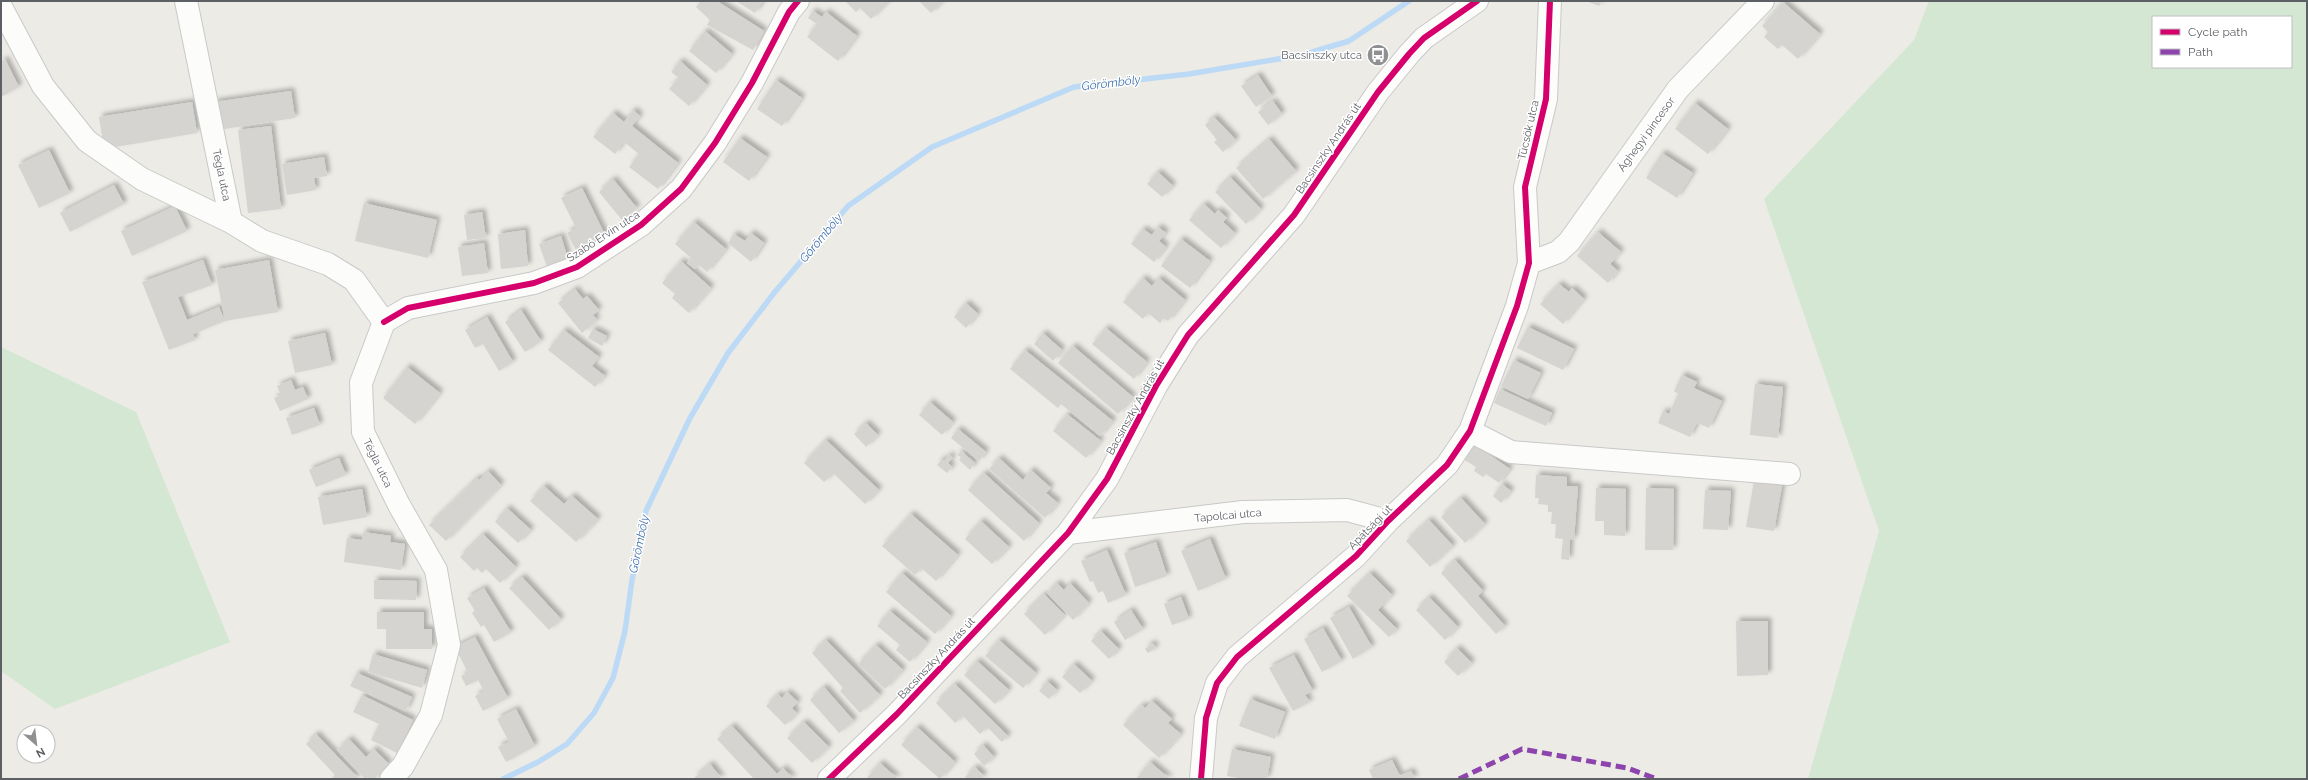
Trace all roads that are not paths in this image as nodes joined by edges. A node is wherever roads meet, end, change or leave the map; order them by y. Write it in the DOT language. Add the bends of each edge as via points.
graph roads {
  1 [pos="186,1"];
  2 [pos="798,1"];
  3 [pos="1550,1"];
  4 [pos="1763,1"];
  5 [pos="1474,2"];
  6 [pos="1,7"];
  7 [pos="231,222"];
  8 [pos="1529,262"];
  9 [pos="384,322"];
  10 [pos="1470,431"];
  11 [pos="1789,474"];
  12 [pos="1388,521"];
  13 [pos="1068,533"];
  14 [pos="391,779"];
  15 [pos="829,779"];
  16 [pos="1201,779"];
  1 -- 7 [label="street, Tégla utca"];
  2 -- 9 [label="street, Szabó Ervin utca" via="789,12 752,83 715,143 681,189 641,225 578,267 534,283 408,308"];
  3 -- 8 [label="street, Tücsök utca" via="1546,99 1525,187"];
  4 -- 8 [label="street, Ághegyi pincesor" via="1678,90 1569,242 1558,252"];
  5 -- 13 [label="street, Bacsinszky András út" via="1424,38 1409,54 1378,92 1294,215 1188,335 1156,386 1107,479"];
  6 -- 7 [label="street" via="43,86 87,141 142,179"];
  7 -- 9 [label="street" via="262,241 328,264 354,280"];
  8 -- 10 [label="street, Apátsági út" via="1516,306"];
  9 -- 14 [label="street, Tégla utca" via="361,383 363,432 398,505 436,570 449,645 431,715 403,766"];
  10 -- 11 [label="street" via="1511,452"];
  10 -- 12 [label="street, Apátsági út" via="1447,465"];
  12 -- 13 [label="street, Tapolcai utca" via="1347,510 1243,512"];
  12 -- 16 [label="street, Apátsági út" via="1356,556 1237,658 1217,683 1206,718"];
  13 -- 15 [label="street, Bacsinszky András út" via="897,714"];
}
